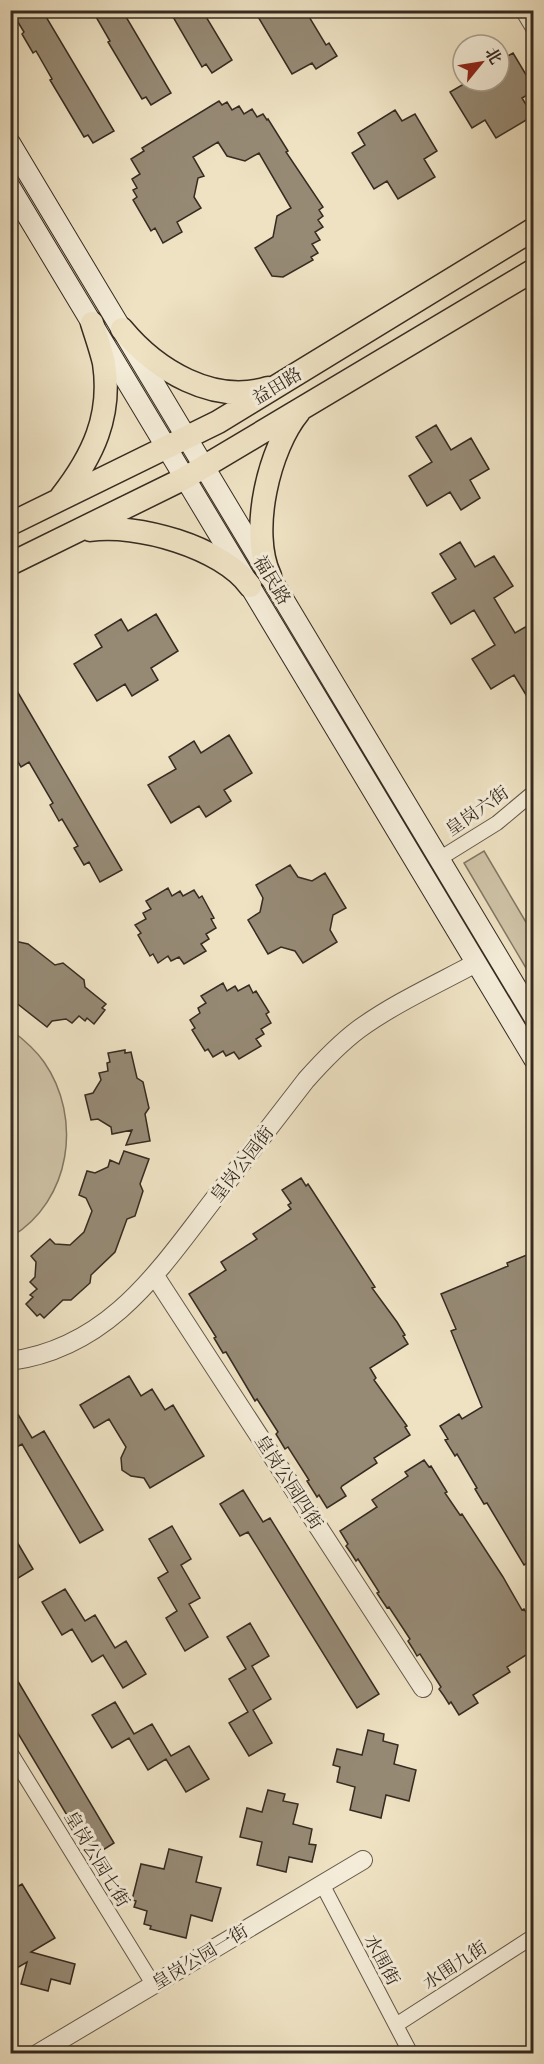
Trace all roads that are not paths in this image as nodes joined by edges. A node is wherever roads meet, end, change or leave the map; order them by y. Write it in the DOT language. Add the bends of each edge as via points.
graph roads {
  1 [pos="522,10"];
  2 [pos="534,30"];
  3 [pos="10,143"];
  4 [pos="10,187"];
  5 [pos="534,229"];
  6 [pos="534,270"];
  7 [pos="92,323"];
  8 [pos="122,329"];
  9 [pos="281,384"];
  10 [pos="303,408"];
  11 [pos="187,437"];
  12 [pos="166,447"];
  13 [pos="195,473"];
  14 [pos="58,501"];
  15 [pos="10,524"];
  16 [pos="68,536"];
  17 [pos="10,564"];
  18 [pos="260,581"];
  19 [pos="534,792"];
  20 [pos="439,859"];
  21 [pos="476,963"];
  22 [pos="534,1017"];
  23 [pos="534,1059"];
  24 [pos="155,1276"];
  25 [pos="10,1361"];
  26 [pos="423,1688"];
  27 [pos="10,1752"];
  28 [pos="363,1860"];
  29 [pos="322,1884"];
  30 [pos="534,1936"];
  31 [pos="153,1984"];
  32 [pos="396,2025"];
  33 [pos="37,2054"];
  34 [pos="411,2054"];
  1 -- 2 [label="street"];
  3 -- 8 [label="main road, 福民路"];
  4 -- 7 [label="main road, 福民路"];
  5 -- 9 [label="main road, 益田路"];
  6 -- 10 [label="main road, 益田路"];
  7 -- 12 [label="main road, 福民路"];
  7 -- 14 [label="main road" via="104,363 103,419 79,475"];
  8 -- 9 [label="main road" via="153,361 193,383 242,392"];
  8 -- 11 [label="main road, 福民路"];
  9 -- 11 [label="main road, 益田路"];
  10 -- 13 [label="main road, 益田路"];
  10 -- 18 [label="main road" via="289,425 278,450 262,510"];
  11 -- 12 [label="main road, 益田路"];
  11 -- 13 [label="main road, 福民路"];
  12 -- 13 [label="main road, 福民路"];
  12 -- 14 [label="main road, 益田路"];
  13 -- 16 [label="main road, 益田路"];
  13 -- 18 [label="main road, 福民路"];
  14 -- 15 [label="main road, 益田路"];
  16 -- 17 [label="main road, 益田路"];
  16 -- 18 [label="main road" via="106,528 156,534"];
  18 -- 20 [label="main road, 福民路"];
  18 -- 21 [label="main road, 福民路"];
  19 -- 20 [label="street, 皇岗六街" via="497,824"];
  20 -- 22 [label="main road, 福民路"];
  21 -- 23 [label="main road, 福民路"];
  21 -- 24 [label="street, 皇岗公园街" via="374,1019 332,1052 306,1080"];
  24 -- 25 [label="street, 皇岗公园街" via="123,1308 85,1336 44,1354"];
  24 -- 26 [label="street, 皇岗公园四街"];
  27 -- 31 [label="street, 皇岗公园七街"];
  28 -- 29 [label="street, 皇岗公园一街"];
  29 -- 31 [label="street, 皇岗公园一街"];
  29 -- 32 [label="street, 水围街"];
  30 -- 32 [label="street, 水围九街"];
  31 -- 33 [label="street, 皇岗公园一街"];
  32 -- 34 [label="street, 水围街"];
}
